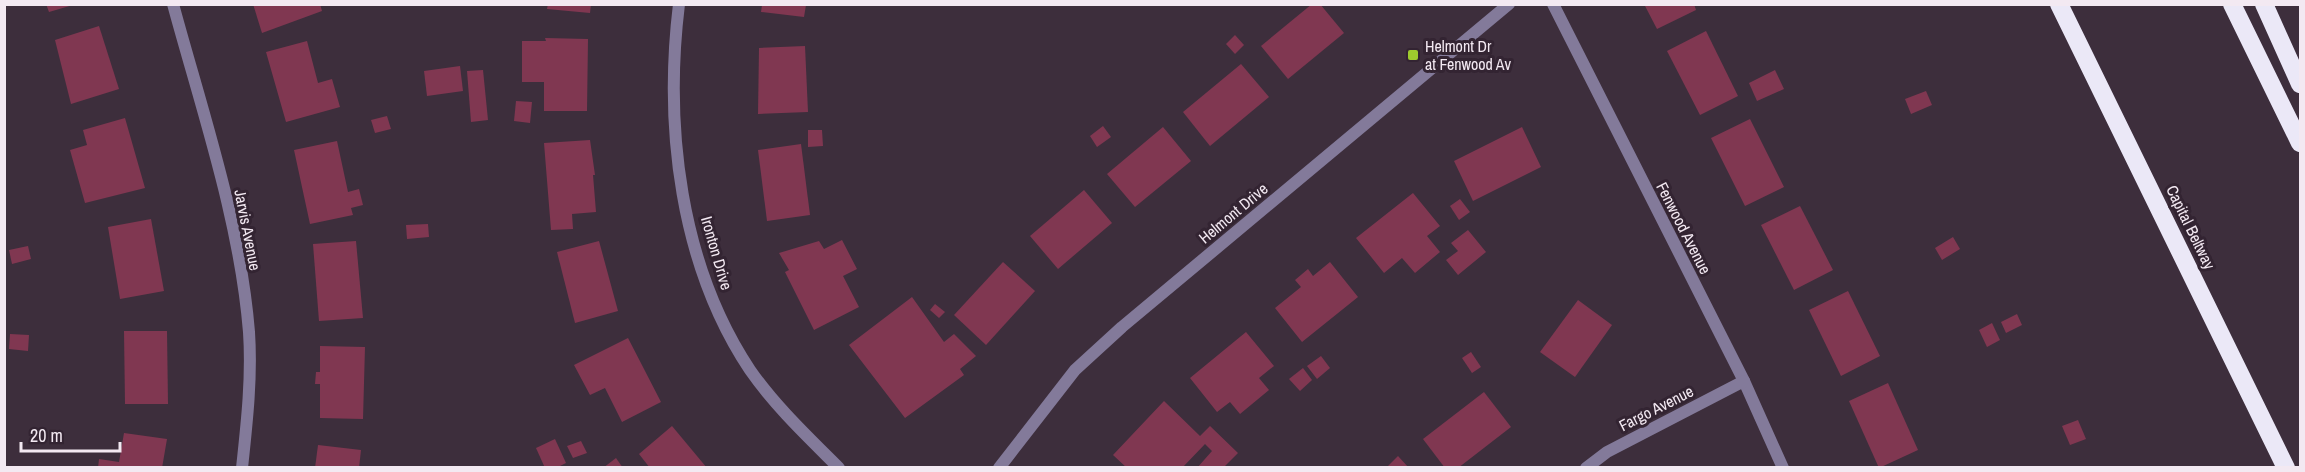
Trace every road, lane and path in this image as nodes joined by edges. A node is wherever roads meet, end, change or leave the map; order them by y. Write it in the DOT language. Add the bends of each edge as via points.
graph roads {
  1 [pos="172,4"];
  2 [pos="679,4"];
  3 [pos="1509,4"];
  4 [pos="1553,4"];
  5 [pos="2059,4"];
  6 [pos="2232,4"];
  7 [pos="2264,4"];
  8 [pos="2301,84"];
  9 [pos="2301,143"];
  10 [pos="1744,381"];
  11 [pos="242,468"];
  12 [pos="839,468"];
  13 [pos="999,468"];
  14 [pos="1586,468"];
  15 [pos="1783,468"];
  16 [pos="2286,468"];
  1 -- 11 [label="street, Jarvis Avenue" via="223,188 243,291 250,373"];
  2 -- 12 [label="street, Ironton Drive" via="674,129 692,233 706,283 723,325 751,370 795,424"];
  3 -- 13 [label="street, Helmont Drive" via="1114,334 1075,370"];
  4 -- 10 [label="street, Fenwood Avenue"];
  5 -- 16 [label="highway, Capital Beltway"];
  6 -- 9 [label="highway"];
  7 -- 8 [label="highway"];
  10 -- 14 [label="street, Fargo Avenue" via="1607,452"];
  10 -- 15 [label="street, Fenwood Avenue"];
}
